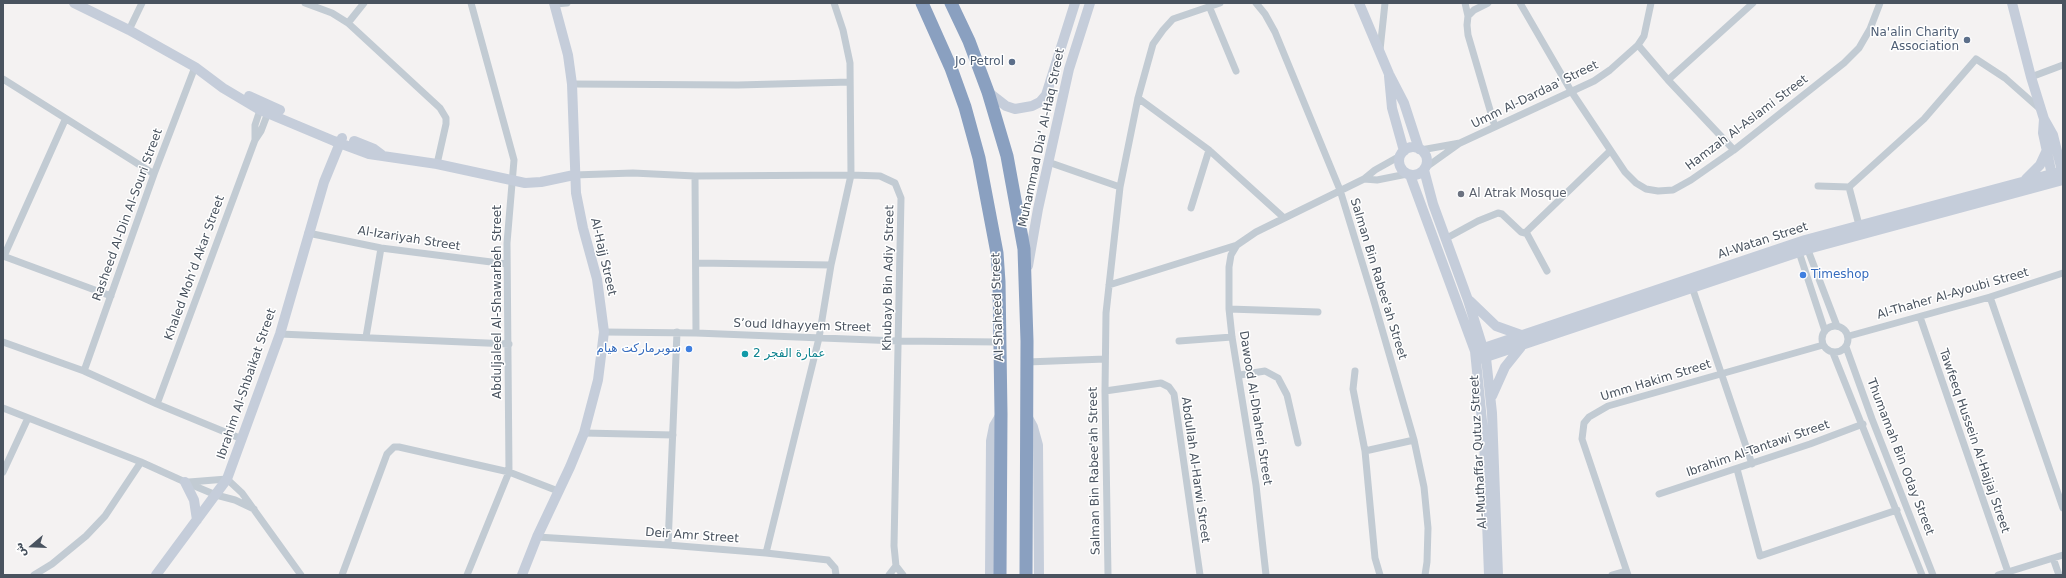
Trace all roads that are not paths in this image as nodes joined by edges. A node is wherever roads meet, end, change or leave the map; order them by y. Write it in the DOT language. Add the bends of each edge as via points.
graph roads {
  1 [pos="74,3"];
  2 [pos="142,3"];
  3 [pos="305,3"];
  4 [pos="364,3"];
  5 [pos="471,3"];
  6 [pos="567,3"];
  7 [pos="834,3"];
  8 [pos="922,3"];
  9 [pos="1075,3"];
  10 [pos="1090,3"];
  11 [pos="1220,3"];
  12 [pos="1256,3"];
  13 [pos="1359,3"];
  14 [pos="1386,3"];
  15 [pos="1465,3"];
  16 [pos="1488,3"];
  17 [pos="1520,3"];
  18 [pos="1651,3"];
  19 [pos="1753,3"];
  20 [pos="1880,3"];
  21 [pos="2012,3"];
  22 [pos="555,4"];
  23 [pos="954,6"];
  24 [pos="1209,6"];
  25 [pos="1468,16"];
  26 [pos="348,23"];
  27 [pos="129,30"];
  28 [pos="1638,45"];
  29 [pos="1060,46"];
  30 [pos="1380,50"];
  31 [pos="1073,51"];
  32 [pos="2063,65"];
  33 [pos="194,67"];
  34 [pos="1236,71"];
  35 [pos="1389,74"];
  36 [pos="2031,77"];
  37 [pos="3,79"];
  38 [pos="1668,80"];
  39 [pos="850,82"];
  40 [pos="572,84"];
  41 [pos="1571,91"];
  42 [pos="988,92"];
  43 [pos="1138,98"];
  44 [pos="265,108"];
  45 [pos="2042,115"];
  46 [pos="65,120"];
  47 [pos="1496,127"];
  48 [pos="2052,135"];
  49 [pos="338,139"];
  50 [pos="1460,143"];
  51 [pos="2063,143"];
  52 [pos="1209,150"];
  53 [pos="1420,150"];
  54 [pos="1734,150"];
  55 [pos="1610,151"];
  56 [pos="2046,152"];
  57 [pos="1402,154"];
  58 [pos="1048,162"];
  59 [pos="438,164"];
  60 [pos="1424,169"];
  61 [pos="154,174"];
  62 [pos="1409,174"];
  63 [pos="574,175"];
  64 [pos="851,175"];
  65 [pos="2059,175"];
  66 [pos="695,176"];
  67 [pos="1364,179"];
  68 [pos="2024,180"];
  69 [pos="511,181"];
  70 [pos="1818,186"];
  71 [pos="1849,186"];
  72 [pos="1120,187"];
  73 [pos="1340,190"];
  74 [pos="1191,208"];
  75 [pos="1283,217"];
  76 [pos="1859,225"];
  77 [pos="1526,232"];
  78 [pos="308,233"];
  79 [pos="1445,239"];
  80 [pos="1237,245"];
  81 [pos="1802,246"];
  82 [pos="381,248"];
  83 [pos="3,256"];
  84 [pos="697,263"];
  85 [pos="507,264"];
  86 [pos="831,265"];
  87 [pos="1547,271"];
  88 [pos="2062,275"];
  89 [pos="1026,280"];
  90 [pos="1109,286"];
  91 [pos="1692,287"];
  92 [pos="111,296"];
  93 [pos="1990,297"];
  94 [pos="1468,300"];
  95 [pos="1229,309"];
  96 [pos="1318,312"];
  97 [pos="1920,316"];
  98 [pos="1837,326"];
  99 [pos="1825,331"];
  100 [pos="604,332"];
  101 [pos="677,332"];
  102 [pos="696,332"];
  103 [pos="280,334"];
  104 [pos="1848,336"];
  105 [pos="366,337"];
  106 [pos="1232,337"];
  107 [pos="819,338"];
  108 [pos="898,340"];
  109 [pos="1523,340"];
  110 [pos="1179,341"];
  111 [pos="3,342"];
  112 [pos="1000,342"];
  113 [pos="509,344"];
  114 [pos="1823,345"];
  115 [pos="1846,347"];
  116 [pos="1833,353"];
  117 [pos="1480,354"];
  118 [pos="1105,359"];
  119 [pos="1027,362"];
  120 [pos="1354,371"];
  121 [pos="84,372"];
  122 [pos="1722,372"];
  123 [pos="1240,375"];
  124 [pos="1105,391"];
  125 [pos="1491,398"];
  126 [pos="157,404"];
  127 [pos="3,408"];
  128 [pos="1000,414"];
  129 [pos="1027,416"];
  130 [pos="28,418"];
  131 [pos="1863,424"];
  132 [pos="584,432"];
  133 [pos="673,435"];
  134 [pos="242,439"];
  135 [pos="1414,440"];
  136 [pos="1298,443"];
  137 [pos="1365,451"];
  138 [pos="141,462"];
  139 [pos="1752,464"];
  140 [pos="1737,469"];
  141 [pos="3,472"];
  142 [pos="509,472"];
  143 [pos="227,479"];
  144 [pos="185,482"];
  145 [pos="558,491"];
  146 [pos="1659,494"];
  147 [pos="216,495"];
  148 [pos="2063,508"];
  149 [pos="254,509"];
  150 [pos="1897,510"];
  151 [pos="198,520"];
  152 [pos="537,537"];
  153 [pos="668,545"];
  154 [pos="766,553"];
  155 [pos="2063,555"];
  156 [pos="2053,558"];
  157 [pos="896,566"];
  158 [pos="1932,572"];
  159 [pos="2008,572"];
  160 [pos="1627,573"];
  161 [pos="1920,573"];
  162 [pos="34,575"];
  163 [pos="156,575"];
  164 [pos="302,575"];
  165 [pos="342,575"];
  166 [pos="467,575"];
  167 [pos="522,575"];
  168 [pos="836,575"];
  169 [pos="889,575"];
  170 [pos="903,575"];
  171 [pos="990,575"];
  172 [pos="1000,575"];
  173 [pos="1026,575"];
  174 [pos="1039,575"];
  175 [pos="1108,575"];
  176 [pos="1200,575"];
  177 [pos="1266,575"];
  178 [pos="1380,575"];
  179 [pos="1425,575"];
  180 [pos="1489,575"];
  181 [pos="1498,575"];
  182 [pos="1612,575"];
  183 [pos="1940,575"];
  184 [pos="1998,575"];
  185 [pos="2059,575"];
  1 -- 27 [label="street"];
  2 -- 27 [label="street"];
  3 -- 26 [label="street" via="332,13"];
  4 -- 26 [label="street"];
  5 -- 69 [label="street, Abduljaleel Al-Shawarbeh Street" via="512,149 514,160"];
  6 -- 22 [label="street"];
  7 -- 39 [label="street" via="846,40"];
  8 -- 112 [label="highway, Al-Shaheed Street" via="951,68 979,158 997,253"];
  9 -- 29 [label="street, Muhammad Dia' Al-Haq Street"];
  10 -- 31 [label="street, Muhammad Dia' Al-Haq Street"];
  11 -- 24 [label="street"];
  12 -- 73 [label="street, Salman Bin Rabee'ah Street" via="1275,32"];
  13 -- 30 [label="street"];
  14 -- 30 [label="street"];
  15 -- 25 [label="street"];
  16 -- 25 [label="street"];
  17 -- 41 [label="street, Hamzah Al-Aslami Street"];
  18 -- 28 [label="street, Umm Al-Dardaa' Street" via="1647,26"];
  19 -- 38 [label="street"];
  20 -- 54 [label="street, Hamzah Al-Aslami Street" via="1859,48 1844,63"];
  21 -- 36 [label="street"];
  22 -- 40 [label="street, Al-Hajj Street" via="568,55"];
  23 -- 42 [label="highway"];
  24 -- 34 [label="street"];
  24 -- 43 [label="street" via="1173,19 1162,30 1153,44"];
  25 -- 47 [label="street" via="1468,35"];
  26 -- 59 [label="street" via="440,108 446,118 446,124"];
  27 -- 33 [label="street"];
  28 -- 38 [label="street"];
  28 -- 41 [label="street, Umm Al-Dardaa' Street" via="1594,81"];
  29 -- 31 [label="street"];
  29 -- 42 [label="street, Muhammad Dia' Al-Haq Street" via="1046,95 1040,102 1015,109 1006,106"];
  30 -- 35 [label="street"];
  31 -- 58 [label="street, Muhammad Dia' Al-Haq Street"];
  32 -- 36 [label="street"];
  33 -- 44 [label="street"];
  33 -- 61 [label="street, Rasheed Al-Din Al-Souri Street"];
  35 -- 53 [label="street" via="1404,104"];
  35 -- 57 [label="street" via="1392,108"];
  36 -- 45 [label="street"];
  37 -- 46 [label="street"];
  38 -- 54 [label="street"];
  39 -- 40 [label="street" via="738,85"];
  39 -- 64 [label="street"];
  40 -- 63 [label="street, Al-Hajj Street"];
  41 -- 47 [label="street, Umm Al-Dardaa' Street"];
  41 -- 55 [label="street, Hamzah Al-Aslami Street"];
  42 -- 89 [label="highway" via="1007,156 1024,249"];
  43 -- 52 [label="street"];
  43 -- 72 [label="street"];
  44 -- 49 [label="street"];
  44 -- 126 [label="street, Khaled Moh’d Akar Street" via="255,125 254,140"];
  45 -- 48 [label="street"];
  45 -- 56 [label="street"];
  45 -- 71 [label="street" via="2005,78 1976,59 1924,119"];
  46 -- 61 [label="street"];
  46 -- 83 [label="street"];
  47 -- 50 [label="street, Umm Al-Dardaa' Street"];
  48 -- 51 [label="street"];
  48 -- 65 [label="street"];
  49 -- 59 [label="street" via="371,147 382,155"];
  49 -- 78 [label="street, Ibrahim Al-Shbaikat Street"];
  50 -- 53 [label="street, Umm Al-Dardaa' Street"];
  50 -- 60 [label="street, Umm Al-Dardaa' Street"];
  52 -- 74 [label="street"];
  52 -- 75 [label="street"];
  53 -- 57 [label="street" via="1408,148"];
  53 -- 60 [label="street" via="1427,160"];
  54 -- 55 [label="street, Hamzah Al-Aslami Street" via="1673,190 1658,191 1646,189 1636,183"];
  55 -- 77 [label="street"];
  56 -- 65 [label="street"];
  56 -- 68 [label="street" via="2040,165"];
  57 -- 62 [label="street" via="1400,166"];
  57 -- 67 [label="street"];
  58 -- 72 [label="street"];
  58 -- 89 [label="street, Muhammad Dia' Al-Haq Street"];
  59 -- 69 [label="street"];
  60 -- 62 [label="street" via="1418,174"];
  60 -- 79 [label="street, Al-Muthaffar Qutuz Street"];
  61 -- 92 [label="street, Rasheed Al-Din Al-Souri Street"];
  62 -- 67 [label="street" via="1377,180"];
  62 -- 117 [label="street, Al-Muthaffar Qutuz Street"];
  63 -- 66 [label="street, Khubayb Bin Adiy Street" via="633,173"];
  63 -- 69 [label="street" via="541,182"];
  63 -- 100 [label="street, Al-Hajj Street" via="583,228 597,278"];
  64 -- 66 [label="street, Khubayb Bin Adiy Street"];
  64 -- 86 [label="street"];
  64 -- 108 [label="street, Khubayb Bin Adiy Street" via="889,178 899,190 901,198"];
  65 -- 68 [label="street, Al-Watan Street"];
  65 -- 81 [label="street, Al-Watan Street"];
  66 -- 84 [label="street"];
  67 -- 73 [label="street"];
  68 -- 76 [label="street, Al-Watan Street"];
  69 -- 85 [label="street, Abduljaleel Al-Shawarbeh Street" via="507,221"];
  70 -- 71 [label="street"];
  71 -- 76 [label="street"];
  72 -- 90 [label="street, Salman Bin Rabee'ah Street"];
  73 -- 75 [label="street"];
  73 -- 135 [label="street, Salman Bin Rabee'ah Street"];
  75 -- 80 [label="street"];
  76 -- 81 [label="street, Al-Watan Street"];
  77 -- 79 [label="street" via="1521,232 1498,213"];
  77 -- 87 [label="street"];
  78 -- 82 [label="street, Al-Izariyah Street"];
  78 -- 103 [label="street, Ibrahim Al-Shbaikat Street"];
  79 -- 94 [label="street, Al-Muthaffar Qutuz Street"];
  80 -- 90 [label="street"];
  80 -- 95 [label="street, Dawood Al-Dhaheri Street" via="1231,255 1229,267"];
  81 -- 91 [label="street, Al-Watan Street"];
  81 -- 98 [label="street"];
  81 -- 99 [label="street"];
  81 -- 109 [label="street, Al-Watan Street"];
  82 -- 85 [label="street, Al-Izariyah Street"];
  82 -- 105 [label="street"];
  83 -- 92 [label="street"];
  84 -- 86 [label="street"];
  84 -- 102 [label="street"];
  85 -- 113 [label="street, Abduljaleel Al-Shawarbeh Street"];
  86 -- 107 [label="street"];
  88 -- 93 [label="street, Al-Thaher Al-Ayoubi Street"];
  89 -- 119 [label="highway"];
  90 -- 118 [label="street, Salman Bin Rabee'ah Street"];
  91 -- 109 [label="street, Al-Watan Street"];
  91 -- 122 [label="street"];
  92 -- 121 [label="street, Rasheed Al-Din Al-Souri Street"];
  93 -- 97 [label="street, Al-Thaher Al-Ayoubi Street"];
  93 -- 148 [label="street"];
  94 -- 109 [label="street" via="1496,326"];
  94 -- 117 [label="street, Al-Muthaffar Qutuz Street"];
  95 -- 96 [label="street"];
  95 -- 106 [label="street, Dawood Al-Dhaheri Street"];
  97 -- 104 [label="street, Al-Thaher Al-Ayoubi Street"];
  97 -- 159 [label="street, Tawfeeq Hussein Al-Hajjaj Street"];
  98 -- 99 [label="street"];
  98 -- 104 [label="street" via="1842,327"];
  99 -- 114 [label="street"];
  100 -- 101 [label="street, S’oud Idhayyem Street"];
  100 -- 132 [label="street, Al-Hajj Street" via="598,380"];
  101 -- 102 [label="street, S’oud Idhayyem Street"];
  101 -- 133 [label="street"];
  102 -- 107 [label="street, S’oud Idhayyem Street"];
  103 -- 105 [label="street"];
  103 -- 134 [label="street, Ibrahim Al-Shbaikat Street"];
  104 -- 115 [label="street"];
  105 -- 113 [label="street"];
  106 -- 110 [label="street"];
  106 -- 123 [label="street, Dawood Al-Dhaheri Street"];
  107 -- 108 [label="street, S’oud Idhayyem Street"];
  107 -- 154 [label="street"];
  108 -- 112 [label="street, S’oud Idhayyem Street"];
  108 -- 157 [label="street, Khubayb Bin Adiy Street" via="894,546"];
  109 -- 117 [label="street, Al-Watan Street"];
  109 -- 125 [label="street" via="1504,367"];
  111 -- 121 [label="street"];
  112 -- 128 [label="highway, Al-Shaheed Street"];
  113 -- 142 [label="street, Abduljaleel Al-Shawarbeh Street"];
  114 -- 116 [label="street"];
  114 -- 122 [label="street, Umm Hakim Street"];
  115 -- 116 [label="street" via="1843,351"];
  115 -- 158 [label="street, Thumamah Bin Oday Street"];
  116 -- 131 [label="street, Thumamah Bin Oday Street"];
  117 -- 125 [label="street, Al-Muthaffar Qutuz Street"];
  117 -- 180 [label="street, Al-Muthaffar Qutuz Street"];
  118 -- 119 [label="street"];
  118 -- 124 [label="street, Salman Bin Rabee'ah Street"];
  119 -- 129 [label="highway"];
  120 -- 137 [label="street" via="1353,389"];
  121 -- 126 [label="street"];
  122 -- 139 [label="street"];
  122 -- 160 [label="street, Umm Hakim Street" via="1608,406 1598,410 1584,423 1582,439"];
  123 -- 136 [label="street" via="1265,371 1278,378 1286,395"];
  123 -- 177 [label="street, Dawood Al-Dhaheri Street"];
  124 -- 175 [label="street, Salman Bin Rabee'ah Street"];
  124 -- 176 [label="street, Abdullah Al-Harwi Street" via="1162,384 1169,387 1174,394"];
  125 -- 181 [label="street, Al-Muthaffar Qutuz Street"];
  126 -- 134 [label="street"];
  127 -- 130 [label="street"];
  128 -- 171 [label="street" via="991,441"];
  128 -- 172 [label="highway, Al-Shaheed Street"];
  129 -- 173 [label="highway"];
  129 -- 174 [label="street" via="1038,445"];
  130 -- 138 [label="street"];
  130 -- 141 [label="street"];
  131 -- 139 [label="street, Ibrahim Al-Tantawi Street"];
  131 -- 150 [label="street, Thumamah Bin Oday Street"];
  132 -- 133 [label="street"];
  132 -- 145 [label="street, Al-Hajj Street"];
  133 -- 153 [label="street"];
  134 -- 143 [label="street, Ibrahim Al-Shbaikat Street"];
  135 -- 137 [label="street"];
  135 -- 179 [label="street, Salman Bin Rabee'ah Street" via="1424,487 1428,528 1428,562"];
  137 -- 178 [label="street" via="1375,558"];
  138 -- 144 [label="street"];
  138 -- 162 [label="street" via="125,489 100,521 67,552"];
  139 -- 140 [label="street, Ibrahim Al-Tantawi Street"];
  140 -- 146 [label="street, Ibrahim Al-Tantawi Street"];
  140 -- 150 [label="street" via="1760,556"];
  142 -- 145 [label="street"];
  142 -- 165 [label="street" via="399,446 394,447 387,454"];
  142 -- 166 [label="street, Abduljaleel Al-Shawarbeh Street"];
  143 -- 144 [label="street"];
  143 -- 147 [label="street, Ibrahim Al-Shbaikat Street"];
  143 -- 149 [label="street"];
  144 -- 147 [label="street"];
  144 -- 151 [label="street" via="194,500"];
  145 -- 152 [label="street, Al-Hajj Street"];
  147 -- 149 [label="street"];
  147 -- 151 [label="street, Ibrahim Al-Shbaikat Street"];
  149 -- 164 [label="street"];
  150 -- 161 [label="street, Thumamah Bin Oday Street"];
  151 -- 163 [label="street, Ibrahim Al-Shbaikat Street"];
  152 -- 153 [label="street, Deir Amr Street"];
  152 -- 167 [label="street, Al-Hajj Street"];
  153 -- 154 [label="street, Deir Amr Street"];
  154 -- 168 [label="street, Deir Amr Street" via="828,560 835,568"];
  155 -- 156 [label="street"];
  156 -- 159 [label="street"];
  156 -- 185 [label="street"];
  157 -- 169 [label="street"];
  157 -- 170 [label="street"];
  158 -- 183 [label="street"];
  159 -- 184 [label="street"];
  160 -- 182 [label="street"];
}
